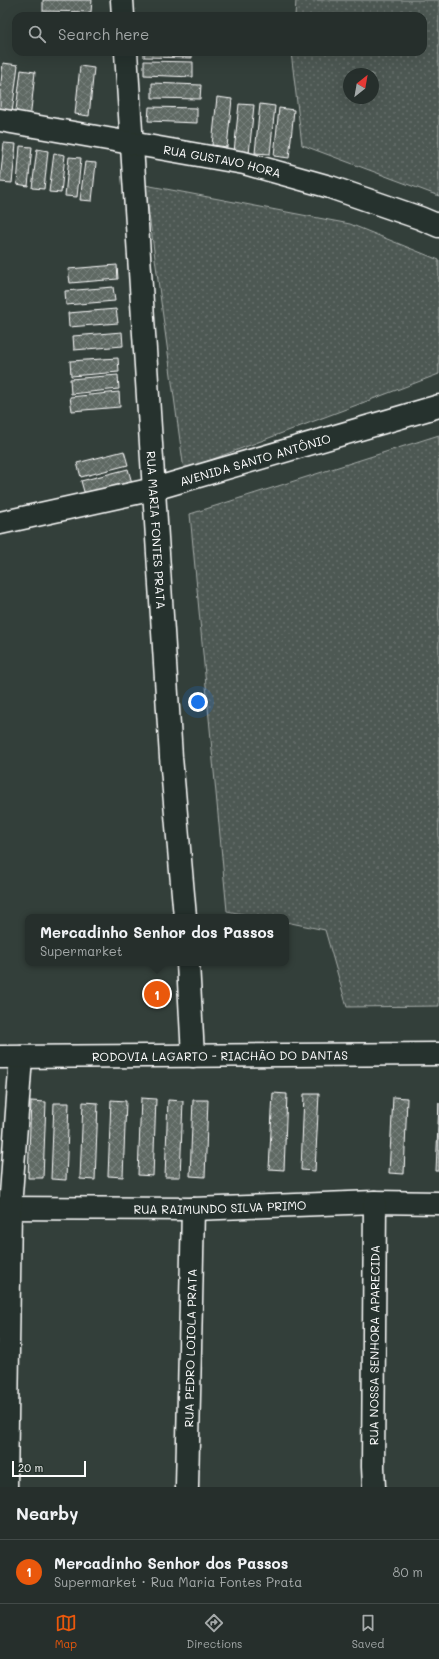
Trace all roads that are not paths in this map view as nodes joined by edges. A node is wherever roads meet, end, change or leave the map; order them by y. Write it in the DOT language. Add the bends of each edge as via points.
graph roads {
  1 [pos="122,0"];
  2 [pos="123,12"];
  3 [pos="126,56"];
  4 [pos="0,120"];
  5 [pos="132,144"];
  6 [pos="439,226"];
  7 [pos="439,406"];
  8 [pos="154,489"];
  9 [pos="0,523"];
  10 [pos="185,914"];
  11 [pos="188,966"];
  12 [pos="439,1054"];
  13 [pos="193,1056"];
  14 [pos="11,1057"];
  15 [pos="375,1202"];
  16 [pos="439,1202"];
  17 [pos="5,1208"];
  18 [pos="193,1209"];
  19 [pos="6,1487"];
  20 [pos="187,1487"];
  21 [pos="374,1487"];
  1 -- 2 [label="street"];
  3 -- 5 [label="street, RUA MARIA FONTES PRATA"];
  4 -- 5 [label="street, RUA GUSTAVO HORA"];
  5 -- 6 [label="street, RUA GUSTAVO HORA" via="251,165 330,187"];
  5 -- 8 [label="street, RUA MARIA FONTES PRATA"];
  7 -- 8 [label="street, AVENIDA SANTO ANTÔNIO"];
  8 -- 9 [label="street, AVENIDA SANTO ANTÔNIO"];
  8 -- 10 [label="street, RUA MARIA FONTES PRATA" via="171,757"];
  11 -- 13 [label="street"];
  12 -- 13 [label="street, RODOVIA LAGARTO - RIACHÃO DO DANTAS"];
  13 -- 14 [label="street, RODOVIA LAGARTO - RIACHÃO DO DANTAS"];
  14 -- 17 [label="street"];
  15 -- 16 [label="street, RUA RAIMUNDO SILVA PRIMO"];
  15 -- 18 [label="street, RUA RAIMUNDO SILVA PRIMO"];
  15 -- 21 [label="street, RUA NOSSA SENHORA APARECIDA"];
  17 -- 18 [label="street, RUA RAIMUNDO SILVA PRIMO"];
  17 -- 19 [label="street"];
  18 -- 20 [label="street, RUA PEDRO LOIOLA PRATA"];
}
